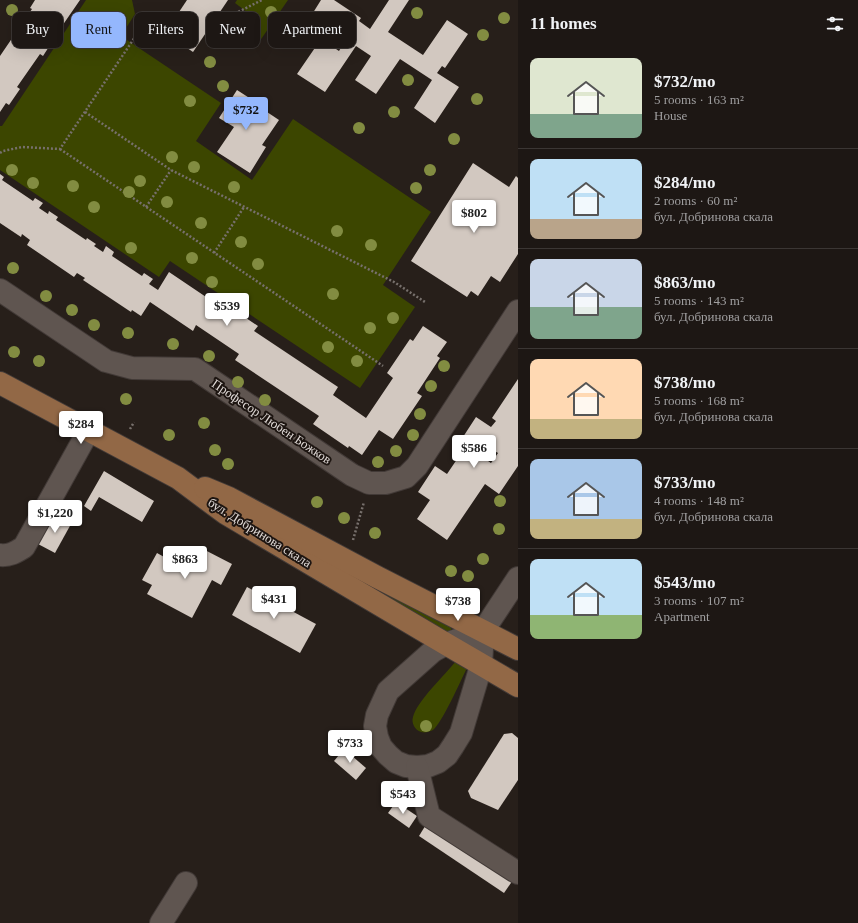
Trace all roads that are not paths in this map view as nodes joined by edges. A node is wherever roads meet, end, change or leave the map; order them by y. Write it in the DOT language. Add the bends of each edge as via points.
graph roads {
  1 [pos="0,290"];
  2 [pos="518,311"];
  3 [pos="0,383"];
  4 [pos="89,430"];
  5 [pos="178,478"];
  6 [pos="0,555"];
  7 [pos="518,578"];
  8 [pos="483,631"];
  9 [pos="446,644"];
  10 [pos="518,649"];
  11 [pos="481,664"];
  12 [pos="518,686"];
  13 [pos="417,768"];
  14 [pos="518,873"];
  15 [pos="186,883"];
  16 [pos="161,923"];
  1 -- 2 [label="street, Професор Любен Божков" via="106,360 132,368 195,369 352,475 369,483 386,483 406,477 417,466"];
  3 -- 4 [label="main road, бул. Добринова скала"];
  4 -- 5 [label="main road, бул. Добринова скала"];
  4 -- 6 [label="street" via="24,547 16,553"];
  5 -- 8 [label="main road" via="229,498"];
  5 -- 9 [label="main road, бул. Добринова скала" via="225,513"];
  7 -- 8 [label="street"];
  8 -- 9 [label="street"];
  8 -- 10 [label="main road"];
  8 -- 11 [label="street"];
  9 -- 11 [label="main road, бул. Добринова скала"];
  9 -- 13 [label="street" via="432,650 388,691 376,715 375,726 381,747 396,762"];
  11 -- 12 [label="main road, бул. Добринова скала"];
  11 -- 13 [label="street" via="461,733 454,746 438,762"];
  13 -- 14 [label="street" via="429,816"];
  15 -- 16 [label="street"];
}
